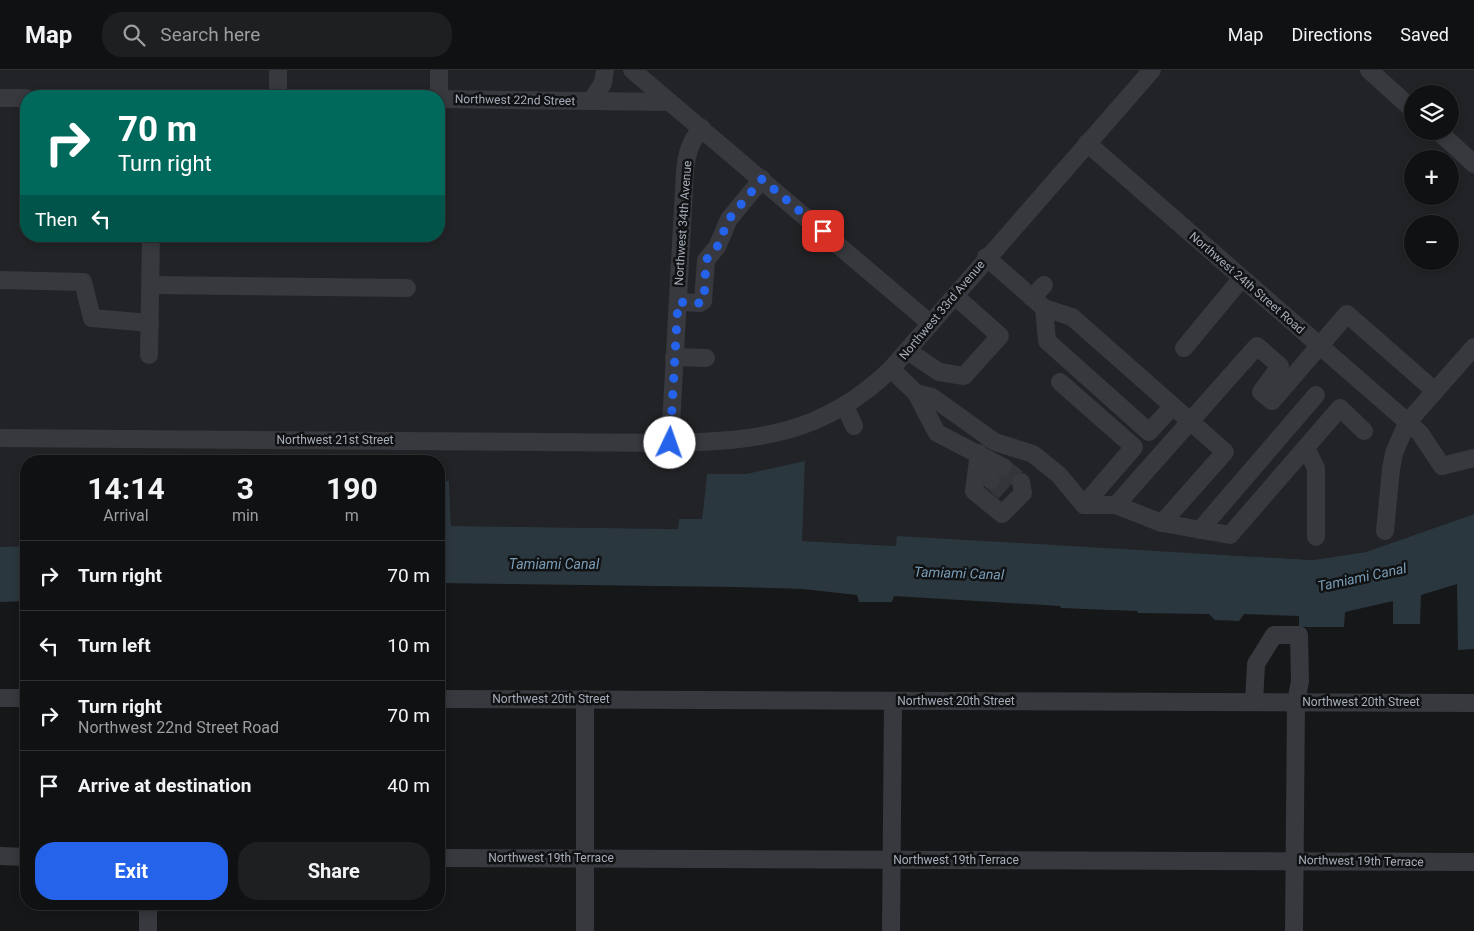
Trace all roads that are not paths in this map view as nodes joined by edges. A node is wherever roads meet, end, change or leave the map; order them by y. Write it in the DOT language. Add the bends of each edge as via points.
graph roads {
  1 [pos="278,70"];
  2 [pos="439,70"];
  3 [pos="605,70"];
  4 [pos="632,70"];
  5 [pos="1152,70"];
  6 [pos="1369,70"];
  7 [pos="278,90"];
  8 [pos="439,90"];
  9 [pos="0,98"];
  10 [pos="20,98"];
  11 [pos="445,98"];
  12 [pos="591,101"];
  13 [pos="670,102"];
  14 [pos="1404,102"];
  15 [pos="702,128"];
  16 [pos="1448,140"];
  17 [pos="1087,143"];
  18 [pos="1474,164"];
  19 [pos="762,179"];
  20 [pos="151,242"];
  21 [pos="986,257"];
  22 [pos="1242,278"];
  23 [pos="0,280"];
  24 [pos="150,285"];
  25 [pos="1044,285"];
  26 [pos="407,288"];
  27 [pos="954,296"];
  28 [pos="678,302"];
  29 [pos="1038,303"];
  30 [pos="150,323"];
  31 [pos="931,324"];
  32 [pos="1319,346"];
  33 [pos="1474,347"];
  34 [pos="1184,348"];
  35 [pos="908,351"];
  36 [pos="149,355"];
  37 [pos="674,357"];
  38 [pos="706,358"];
  39 [pos="891,369"];
  40 [pos="1060,382"];
  41 [pos="1435,391"];
  42 [pos="916,393"];
  43 [pos="1316,395"];
  44 [pos="845,406"];
  45 [pos="1172,407"];
  46 [pos="1189,422"];
  47 [pos="1407,422"];
  48 [pos="854,426"];
  49 [pos="1364,431"];
  50 [pos="0,438"];
  51 [pos="670,443"];
  52 [pos="1306,448"];
  53 [pos="979,453"];
  54 [pos="1474,458"];
  55 [pos="1003,467"];
  56 [pos="991,480"];
  57 [pos="1021,482"];
  58 [pos="1084,505"];
  59 [pos="1116,505"];
  60 [pos="1162,523"];
  61 [pos="1200,530"];
  62 [pos="1385,531"];
  63 [pos="1316,536"];
  64 [pos="0,698"];
  65 [pos="20,698"];
  66 [pos="445,699"];
  67 [pos="585,699"];
  68 [pos="893,701"];
  69 [pos="1254,702"];
  70 [pos="1296,702"];
  71 [pos="1474,703"];
  72 [pos="0,856"];
  73 [pos="20,856"];
  74 [pos="445,858"];
  75 [pos="585,858"];
  76 [pos="891,860"];
  77 [pos="1295,861"];
  78 [pos="1474,862"];
  79 [pos="148,910"];
  80 [pos="148,931"];
  81 [pos="585,931"];
  82 [pos="891,931"];
  83 [pos="1294,931"];
  1 -- 7 [label="street"];
  2 -- 8 [label="street"];
  3 -- 12 [label="street, Northwest 22nd Street" via="603,82"];
  4 -- 13 [label="street"];
  5 -- 17 [label="street, Northwest 33rd Avenue"];
  6 -- 14 [label="street"];
  9 -- 10 [label="street"];
  11 -- 12 [label="street, Northwest 22nd Street"];
  12 -- 13 [label="street, Northwest 22nd Street"];
  13 -- 15 [label="street"];
  15 -- 19 [label="street"];
  15 -- 28 [label="street, Northwest 34th Avenue" via="693,138 687,157"];
  16 -- 18 [label="street"];
  17 -- 21 [label="street, Northwest 33rd Avenue"];
  17 -- 22 [label="street, Northwest 24th Street Road"];
  19 -- 28 [label="street" via="729,219 717,247 706,260 704,301"];
  19 -- 31 [label="street"];
  20 -- 24 [label="street"];
  21 -- 27 [label="street, Northwest 33rd Avenue"];
  21 -- 29 [label="street"];
  22 -- 32 [label="street, Northwest 24th Street Road"];
  22 -- 34 [label="street"];
  23 -- 30 [label="street" via="83,282 92,318"];
  24 -- 26 [label="street"];
  24 -- 30 [label="street"];
  25 -- 29 [label="street"];
  27 -- 31 [label="street, Northwest 33rd Avenue"];
  27 -- 35 [label="street" via="1000,336 964,376 939,372"];
  28 -- 37 [label="street, Northwest 34th Avenue"];
  29 -- 45 [label="street" via="1072,317"];
  29 -- 45 [label="street" via="1047,340 1149,432"];
  30 -- 36 [label="street"];
  31 -- 35 [label="street, Northwest 33rd Avenue"];
  32 -- 41 [label="street" via="1347,314"];
  32 -- 46 [label="street" via="1272,401 1261,392 1280,366 1256,346"];
  32 -- 47 [label="street, Northwest 24th Street Road"];
  33 -- 41 [label="street"];
  35 -- 39 [label="street, Northwest 33rd Avenue"];
  37 -- 38 [label="street"];
  37 -- 51 [label="street, Northwest 34th Avenue"];
  39 -- 42 [label="street"];
  39 -- 44 [label="street, Northwest 33rd Avenue"];
  40 -- 58 [label="street" via="1134,447"];
  41 -- 47 [label="street"];
  42 -- 53 [label="street" via="937,433"];
  42 -- 58 [label="street" via="932,397 995,442 1033,454 1059,475"];
  43 -- 61 [label="street"];
  44 -- 48 [label="street"];
  44 -- 51 [label="street, Northwest 33rd Avenue" via="796,428 766,436 720,442"];
  45 -- 46 [label="street"];
  46 -- 59 [label="street"];
  46 -- 60 [label="street" via="1225,452"];
  47 -- 54 [label="street, Northwest 24th Street Road" via="1420,433 1442,466"];
  47 -- 62 [label="street" via="1394,453"];
  49 -- 52 [label="street" via="1340,408"];
  50 -- 51 [label="street, Northwest 21st Street"];
  52 -- 61 [label="street" via="1230,536"];
  52 -- 63 [label="street" via="1316,468"];
  53 -- 55 [label="street"];
  53 -- 56 [label="street"];
  53 -- 57 [label="street" via="974,492 1002,514 1012,498 1023,493"];
  58 -- 59 [label="street"];
  59 -- 60 [label="street"];
  60 -- 61 [label="street"];
  64 -- 65 [label="street"];
  66 -- 67 [label="street, Northwest 20th Street"];
  67 -- 68 [label="street, Northwest 20th Street"];
  67 -- 75 [label="street"];
  68 -- 69 [label="street, Northwest 20th Street"];
  68 -- 76 [label="street"];
  69 -- 70 [label="street, Northwest 20th Street"];
  69 -- 70 [label="street" via="1256,664 1274,635 1299,636 1300,681"];
  70 -- 71 [label="street, Northwest 20th Street"];
  70 -- 77 [label="street"];
  72 -- 73 [label="street"];
  74 -- 75 [label="street, Northwest 19th Terrace"];
  75 -- 76 [label="street, Northwest 19th Terrace"];
  75 -- 81 [label="street"];
  76 -- 77 [label="street, Northwest 19th Terrace"];
  76 -- 82 [label="street"];
  77 -- 78 [label="street, Northwest 19th Terrace"];
  77 -- 83 [label="street"];
  79 -- 80 [label="street"];
}
